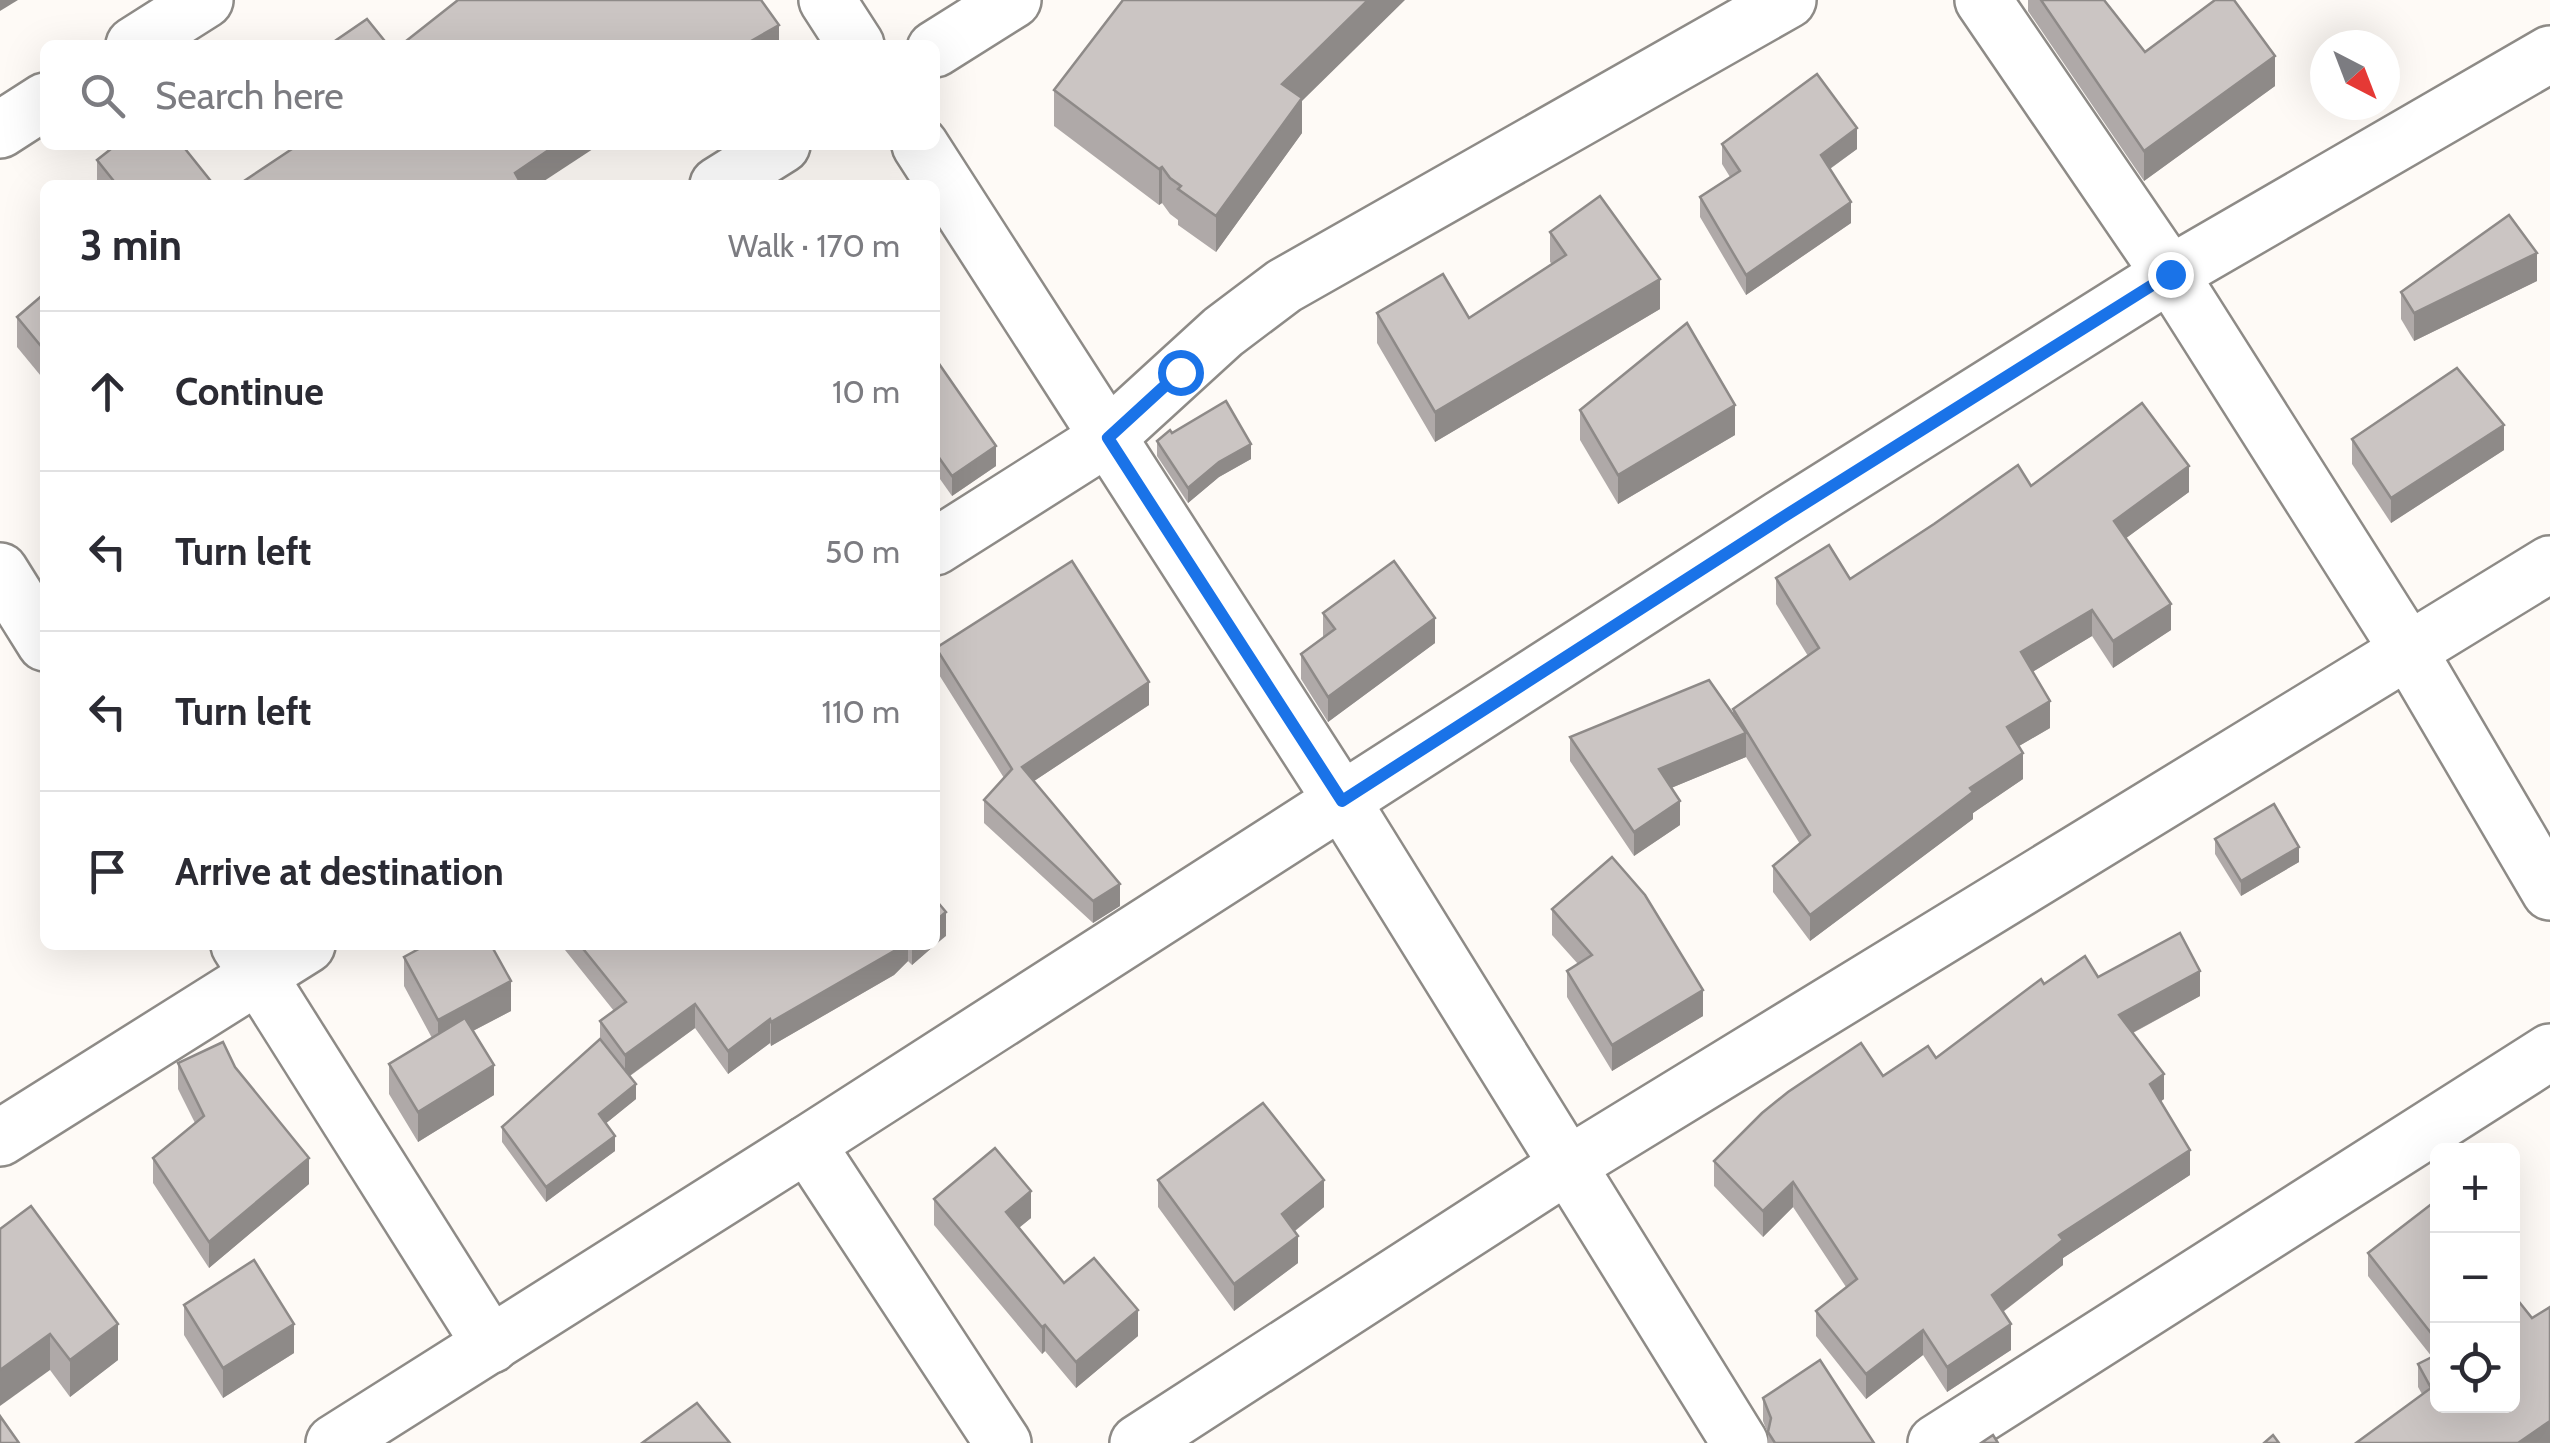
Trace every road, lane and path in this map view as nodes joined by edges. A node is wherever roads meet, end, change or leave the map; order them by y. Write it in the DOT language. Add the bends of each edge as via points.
graph roads {
  1 [pos="204,0"];
  2 [pos="826,0"];
  3 [pos="1012,0"];
  4 [pos="1788,0"];
  5 [pos="1983,0"];
  6 [pos="142,40"];
  7 [pos="853,40"];
  8 [pos="940,46"];
  9 [pos="2550,54"];
  10 [pos="40,104"];
  11 [pos="0,130"];
  12 [pos="774,150"];
  13 [pos="923,150"];
  14 [pos="726,180"];
  15 [pos="2170,274"];
  16 [pos="1108,438"];
  17 [pos="940,544"];
  18 [pos="2550,564"];
  19 [pos="0,570"];
  20 [pos="30,626"];
  21 [pos="2408,650"];
  22 [pos="1342,801"];
  23 [pos="2550,892"];
  24 [pos="288,950"];
  25 [pos="249,960"];
  26 [pos="2550,1052"];
  27 [pos="0,1138"];
  28 [pos="806,1144"];
  29 [pos="1568,1165"];
  30 [pos="491,1345"];
  31 [pos="334,1443"];
  32 [pos="1004,1443"];
  33 [pos="1138,1443"];
  34 [pos="1740,1443"];
  35 [pos="1936,1443"];
  1 -- 6 [label="street"];
  2 -- 7 [label="street"];
  3 -- 8 [label="street"];
  4 -- 16 [label="street" via="1284,286 1222,332"];
  5 -- 15 [label="street"];
  9 -- 15 [label="street"];
  10 -- 11 [label="street"];
  12 -- 14 [label="street"];
  13 -- 16 [label="street"];
  15 -- 21 [label="street"];
  15 -- 22 [label="street"];
  16 -- 17 [label="street"];
  16 -- 22 [label="street"];
  18 -- 21 [label="street"];
  19 -- 20 [label="street"];
  21 -- 23 [label="street"];
  21 -- 29 [label="street"];
  22 -- 28 [label="street"];
  22 -- 29 [label="street"];
  24 -- 25 [label="street"];
  25 -- 27 [label="street"];
  25 -- 30 [label="street"];
  26 -- 35 [label="street"];
  28 -- 30 [label="street"];
  28 -- 32 [label="street"];
  29 -- 33 [label="street"];
  29 -- 34 [label="street"];
  30 -- 31 [label="street"];
}
